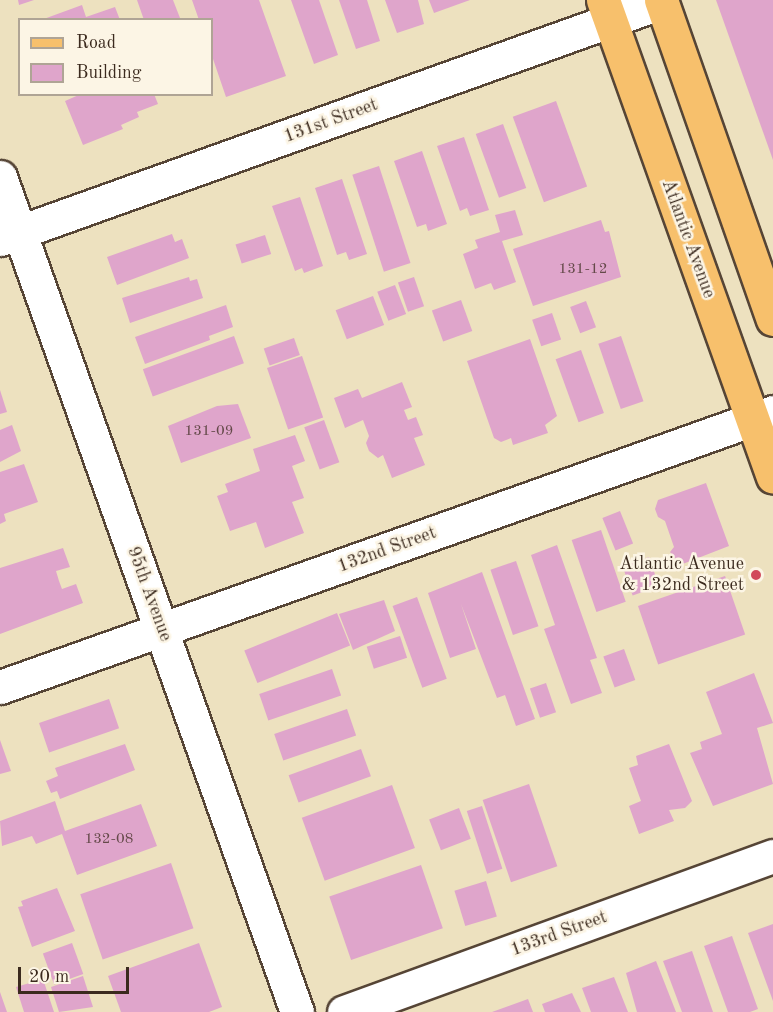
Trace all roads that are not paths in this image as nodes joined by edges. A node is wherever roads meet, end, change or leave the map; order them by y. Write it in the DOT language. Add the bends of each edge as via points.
graph roads {
  1 [pos="661,1"];
  2 [pos="607,10"];
  3 [pos="0,177"];
  4 [pos="10,236"];
  5 [pos="773,319"];
  6 [pos="763,416"];
  7 [pos="773,477"];
  8 [pos="162,630"];
  9 [pos="0,687"];
  10 [pos="773,856"];
  11 [pos="297,1012"];
  12 [pos="344,1012"];
  1 -- 2 [label="street, 131st Street"];
  1 -- 5 [label="main road"];
  2 -- 4 [label="street, 131st Street"];
  2 -- 6 [label="main road, Atlantic Avenue"];
  3 -- 4 [label="street, 95th Avenue"];
  4 -- 8 [label="street, 95th Avenue"];
  6 -- 7 [label="main road, Atlantic Avenue"];
  6 -- 8 [label="street, 132nd Street"];
  8 -- 9 [label="street, 132nd Street"];
  8 -- 11 [label="street, 95th Avenue"];
  10 -- 12 [label="street, 133rd Street"];
}
